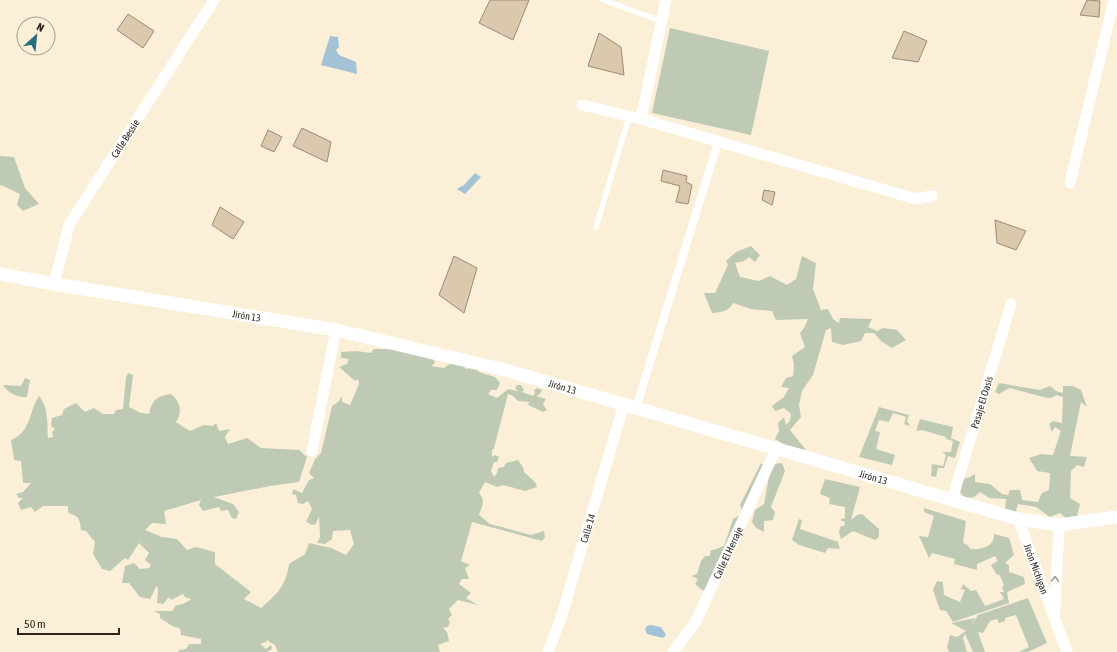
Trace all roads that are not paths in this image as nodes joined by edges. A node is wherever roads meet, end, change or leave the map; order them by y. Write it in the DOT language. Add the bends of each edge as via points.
graph roads {
  1 [pos="214,0"];
  2 [pos="603,0"];
  3 [pos="666,0"];
  4 [pos="1114,0"];
  5 [pos="661,21"];
  6 [pos="582,105"];
  7 [pos="629,116"];
  8 [pos="641,119"];
  9 [pos="718,142"];
  10 [pos="1070,183"];
  11 [pos="932,196"];
  12 [pos="596,227"];
  13 [pos="0,274"];
  14 [pos="54,284"];
  15 [pos="1011,304"];
  16 [pos="336,330"];
  17 [pos="624,404"];
  18 [pos="636,408"];
  19 [pos="776,449"];
  20 [pos="312,451"];
  21 [pos="952,500"];
  22 [pos="1117,517"];
  23 [pos="1018,519"];
  24 [pos="1058,525"];
  25 [pos="1055,618"];
  26 [pos="548,652"];
  27 [pos="673,652"];
  28 [pos="1067,652"];
  1 -- 14 [label="street, Calle Bessie" via="69,226"];
  2 -- 5 [label="lane"];
  3 -- 5 [label="street"];
  4 -- 10 [label="street"];
  5 -- 8 [label="street"];
  6 -- 7 [label="street"];
  7 -- 8 [label="street"];
  7 -- 12 [label="lane"];
  8 -- 9 [label="street"];
  9 -- 11 [label="street" via="916,199"];
  9 -- 18 [label="street"];
  13 -- 14 [label="street, Jirón 13"];
  14 -- 16 [label="street, Jirón 13"];
  15 -- 21 [label="street, Pasaje El Oasis"];
  16 -- 17 [label="street, Jirón 13" via="509,370"];
  16 -- 20 [label="street"];
  17 -- 18 [label="street, Jirón 13"];
  17 -- 26 [label="street, Calle 14" via="562,618"];
  18 -- 19 [label="street, Jirón 13"];
  19 -- 21 [label="street, Jirón 13"];
  19 -- 27 [label="street, Calle El Herraje" via="695,624"];
  21 -- 23 [label="street, Jirón 13"];
  22 -- 24 [label="street, Jirón 13"];
  23 -- 24 [label="street, Jirón 13"];
  23 -- 25 [label="street, Jirón Michigan"];
  25 -- 24 [label="street, Jirón Michigan, one-way"];
  25 -- 28 [label="street, Jirón Michigan"];
}
